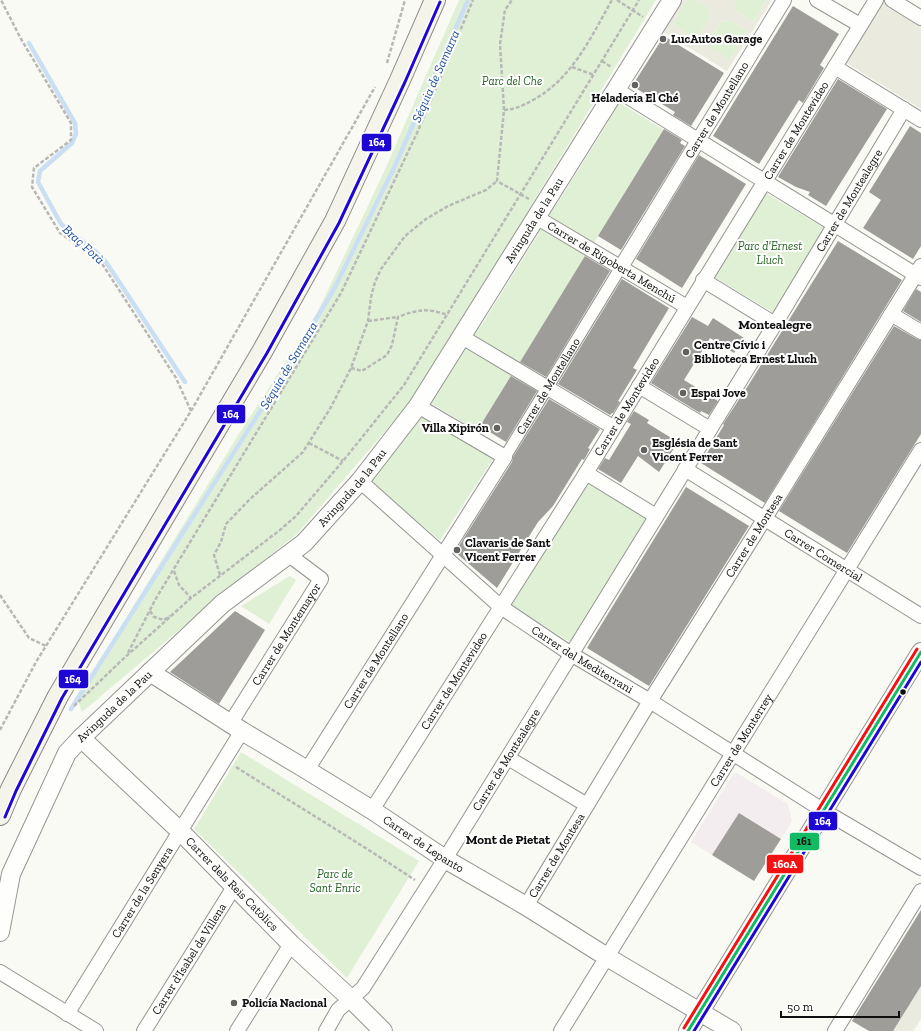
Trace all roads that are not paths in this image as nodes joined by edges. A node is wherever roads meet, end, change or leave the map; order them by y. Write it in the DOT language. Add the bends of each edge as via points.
graph roads {
  1 [pos="435,0"];
  2 [pos="672,0"];
  3 [pos="784,0"];
  4 [pos="817,0"];
  5 [pos="876,0"];
  6 [pos="892,0"];
  7 [pos="921,18"];
  8 [pos="860,26"];
  9 [pos="835,67"];
  10 [pos="617,90"];
  11 [pos="904,109"];
  12 [pos="921,120"];
  13 [pos="699,140"];
  14 [pos="764,181"];
  15 [pos="540,212"];
  16 [pos="835,225"];
  17 [pos="621,267"];
  18 [pos="919,273"];
  19 [pos="703,280"];
  20 [pos="687,307"];
  21 [pos="891,314"];
  22 [pos="775,324"];
  23 [pos="921,332"];
  24 [pos="462,337"];
  25 [pos="638,386"];
  26 [pos="548,387"];
  27 [pos="418,406"];
  28 [pos="614,427"];
  29 [pos="710,429"];
  30 [pos="921,450"];
  31 [pos="505,457"];
  32 [pos="685,469"];
  33 [pos="586,473"];
  34 [pos="360,481"];
  35 [pos="656,516"];
  36 [pos="765,518"];
  37 [pos="289,555"];
  38 [pos="443,555"];
  39 [pos="847,569"];
  40 [pos="501,608"];
  41 [pos="921,616"];
  42 [pos="921,652"];
  43 [pos="571,654"];
  44 [pos="150,672"];
  45 [pos="650,700"];
  46 [pos="236,727"];
  47 [pos="81,738"];
  48 [pos="733,753"];
  49 [pos="508,758"];
  50 [pos="308,770"];
  51 [pos="587,805"];
  52 [pos="372,810"];
  53 [pos="824,811"];
  54 [pos="0,816"];
  55 [pos="180,831"];
  56 [pos="445,859"];
  57 [pos="921,868"];
  58 [pos="234,887"];
  59 [pos="921,890"];
  60 [pos="526,906"];
  61 [pos="0,932"];
  62 [pos="291,944"];
  63 [pos="607,957"];
  64 [pos="0,972"];
  65 [pos="351,999"];
  66 [pos="700,1011"];
  67 [pos="67,1014"];
  68 [pos="96,1031"];
  69 [pos="144,1031"];
  70 [pos="237,1031"];
  71 [pos="326,1031"];
  72 [pos="383,1031"];
  73 [pos="561,1031"];
  74 [pos="688,1031"];
  75 [pos="732,1031"];
  76 [pos="835,1031"];
  1 -- 54 [label="main road" via="335,221 263,350 58,696"];
  2 -- 10 [label="street, Avinguda de la Pau"];
  3 -- 13 [label="street, Carrer de Montellano"];
  4 -- 8 [label="street"];
  5 -- 8 [label="street, Carrer de Montevideo"];
  6 -- 7 [label="street"];
  8 -- 9 [label="street, Carrer de Montevideo"];
  9 -- 11 [label="street"];
  9 -- 14 [label="street, Carrer de Montevideo"];
  10 -- 13 [label="street"];
  10 -- 15 [label="street, Avinguda de la Pau"];
  11 -- 12 [label="street"];
  11 -- 16 [label="street, Carrer de Montealegre"];
  13 -- 14 [label="street"];
  13 -- 17 [label="street, Carrer de Montellano"];
  14 -- 16 [label="street"];
  14 -- 19 [label="street, Carrer de Montevideo"];
  15 -- 17 [label="street, Carrer de Rigoberta Menchú"];
  15 -- 24 [label="street, Avinguda de la Pau"];
  16 -- 18 [label="street"];
  16 -- 22 [label="street, Carrer de Montealegre"];
  17 -- 20 [label="street, Carrer de Rigoberta Menchú"];
  17 -- 26 [label="street, Carrer de Montellano"];
  18 -- 21 [label="street, Carrer de Montesa"];
  19 -- 20 [label="street, Carrer de Montevideo"];
  19 -- 22 [label="street"];
  20 -- 25 [label="street, Carrer de Montevideo"];
  21 -- 23 [label="street"];
  21 -- 36 [label="street, Carrer de Montesa"];
  22 -- 29 [label="street, Carrer de Montealegre"];
  24 -- 26 [label="street"];
  24 -- 27 [label="street, Avinguda de la Pau"];
  25 -- 28 [label="street, Carrer de Montevideo"];
  25 -- 29 [label="street"];
  26 -- 28 [label="street"];
  26 -- 31 [label="street, Carrer de Montellano"];
  27 -- 31 [label="street"];
  27 -- 34 [label="street, Avinguda de la Pau"];
  28 -- 33 [label="street, Carrer de Montevideo"];
  29 -- 32 [label="street, Carrer de Montealegre"];
  30 -- 39 [label="street, Carrer de Monterrey"];
  31 -- 38 [label="street, Carrer de Montellano"];
  32 -- 35 [label="street, Carrer de Montealegre"];
  32 -- 36 [label="street, Carrer Comercial"];
  33 -- 35 [label="street"];
  33 -- 40 [label="street, Carrer de Montevideo"];
  34 -- 37 [label="street, Avinguda de la Pau" via="304,543"];
  34 -- 38 [label="street, Carrer del Mediterrani"];
  35 -- 43 [label="street, Carrer de Montealegre"];
  36 -- 39 [label="street, Carrer Comercial"];
  36 -- 45 [label="street, Carrer de Montesa"];
  37 -- 44 [label="street, Avinguda de la Pau" via="222,604"];
  37 -- 46 [label="street, Carrer de Montemayor" via="321,579"];
  38 -- 40 [label="street, Carrer del Mediterrani"];
  38 -- 50 [label="street, Carrer de Montellano"];
  39 -- 41 [label="street, Carrer Comercial"];
  39 -- 48 [label="street, Carrer de Monterrey"];
  40 -- 43 [label="street, Carrer del Mediterrani"];
  40 -- 52 [label="street, Carrer de Montevideo"];
  42 -- 53 [label="street"];
  43 -- 45 [label="street, Carrer del Mediterrani"];
  43 -- 49 [label="street, Carrer de Montealegre"];
  44 -- 46 [label="street, Carrer de Lepanto"];
  44 -- 47 [label="street, Avinguda de la Pau"];
  45 -- 48 [label="street, Carrer del Mediterrani"];
  45 -- 51 [label="street, Carrer de Montesa"];
  46 -- 50 [label="street, Carrer de Lepanto"];
  46 -- 55 [label="street, Carrer de la Senyera" via="224,759"];
  47 -- 55 [label="street, Carrer dels Reis Catòlics"];
  47 -- 61 [label="street, Avinguda de la Pau" via="67,753 11,874"];
  48 -- 53 [label="street, Carrer del Mediterrani"];
  48 -- 63 [label="street, Carrer de Monterrey"];
  49 -- 51 [label="street, Carrer de Montesa"];
  49 -- 56 [label="street, Carrer de Montealegre"];
  50 -- 52 [label="street, Carrer de Lepanto"];
  51 -- 60 [label="street, Carrer de Montesa"];
  52 -- 56 [label="street, Carrer de Lepanto"];
  53 -- 57 [label="street, Carrer del Mediterrani"];
  53 -- 66 [label="street"];
  55 -- 58 [label="street, Carrer dels Reis Catòlics"];
  55 -- 67 [label="street, Carrer de la Senyera"];
  56 -- 60 [label="street, Carrer de Lepanto"];
  56 -- 65 [label="street, Carrer de Montealegre" via="363,988"];
  58 -- 62 [label="street, Carrer dels Reis Catòlics"];
  58 -- 69 [label="street, Carrer d'Isabel de Villena"];
  59 -- 76 [label="street"];
  60 -- 63 [label="street, Carrer de Lepanto"];
  62 -- 65 [label="street, Carrer dels Reis Catòlics"];
  62 -- 70 [label="street"];
  63 -- 66 [label="street, Carrer de Lepanto"];
  63 -- 73 [label="street, Carrer de Monterrey"];
  64 -- 67 [label="street"];
  65 -- 71 [label="street, Carrer de Montealegre" via="338,1010"];
  65 -- 72 [label="street, Carrer dels Reis Catòlics"];
  66 -- 74 [label="street"];
  66 -- 75 [label="street, Carrer de Lepanto"];
  67 -- 68 [label="street"];
}
